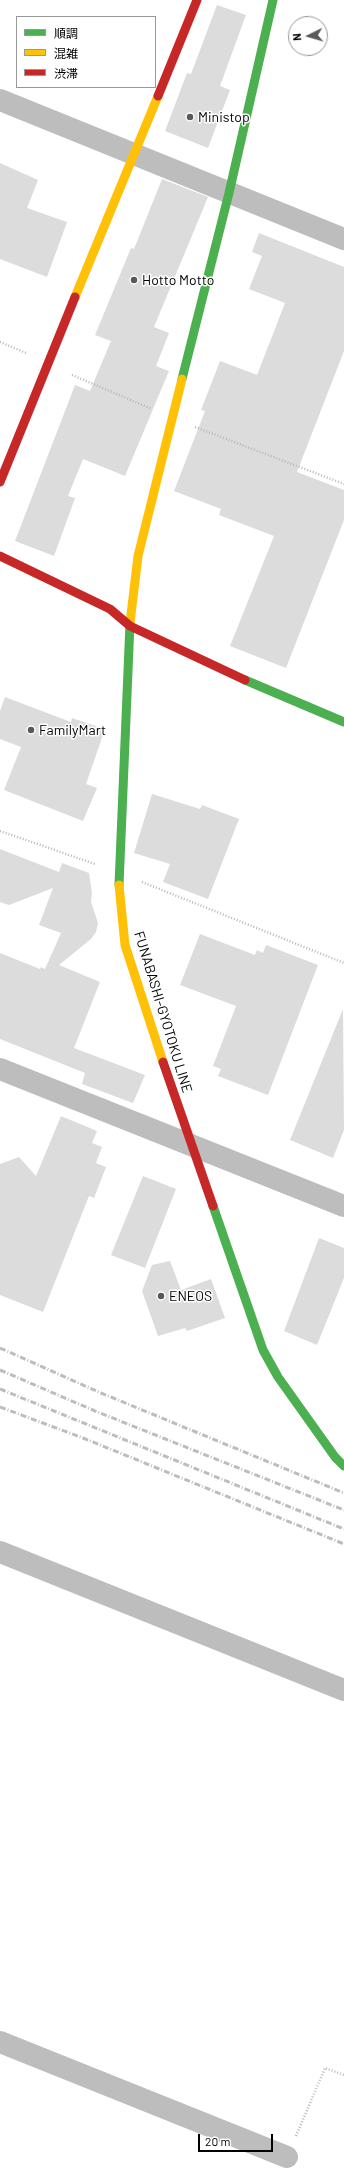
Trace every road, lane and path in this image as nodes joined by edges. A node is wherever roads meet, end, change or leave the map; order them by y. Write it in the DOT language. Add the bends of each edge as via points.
graph roads {
  1 [pos="197,0"];
  2 [pos="273,0"];
  3 [pos="0,100"];
  4 [pos="133,155"];
  5 [pos="229,193"];
  6 [pos="344,239"];
  7 [pos="0,342"];
  8 [pos="26,353"];
  9 [pos="72,374"];
  10 [pos="173,418"];
  11 [pos="0,482"];
  12 [pos="344,484"];
  13 [pos="0,556"];
  14 [pos="130,626"];
  15 [pos="344,722"];
  16 [pos="0,830"];
  17 [pos="118,872"];
  18 [pos="344,963"];
  19 [pos="0,1069"];
  20 [pos="190,1144"];
  21 [pos="344,1206"];
  22 [pos="344,1466"];
  23 [pos="0,1552"];
  24 [pos="344,1690"];
  25 [pos="0,2042"];
  26 [pos="344,2075"];
  27 [pos="287,2157"];
  1 -- 4 [label="street"];
  2 -- 5 [label="street, FUNABASHI-GYOTOKU LINE"];
  3 -- 4 [label="street"];
  4 -- 5 [label="street"];
  4 -- 11 [label="street"];
  5 -- 6 [label="street"];
  5 -- 10 [label="street, FUNABASHI-GYOTOKU LINE"];
  7 -- 8 [label="path"];
  9 -- 10 [label="path"];
  10 -- 12 [label="path"];
  10 -- 14 [label="street, FUNABASHI-GYOTOKU LINE" via="138,556"];
  13 -- 14 [label="street" via="110,609"];
  14 -- 15 [label="street" via="272,692"];
  14 -- 17 [label="street, FUNABASHI-GYOTOKU LINE"];
  16 -- 17 [label="path"];
  17 -- 18 [label="path"];
  17 -- 20 [label="street, FUNABASHI-GYOTOKU LINE" via="125,945"];
  19 -- 20 [label="street"];
  20 -- 21 [label="street"];
  20 -- 22 [label="street, FUNABASHI-GYOTOKU LINE" via="263,1350 278,1377"];
  23 -- 24 [label="street"];
  25 -- 27 [label="street"];
  26 -- 27 [label="path" via="325,2068"];
}
